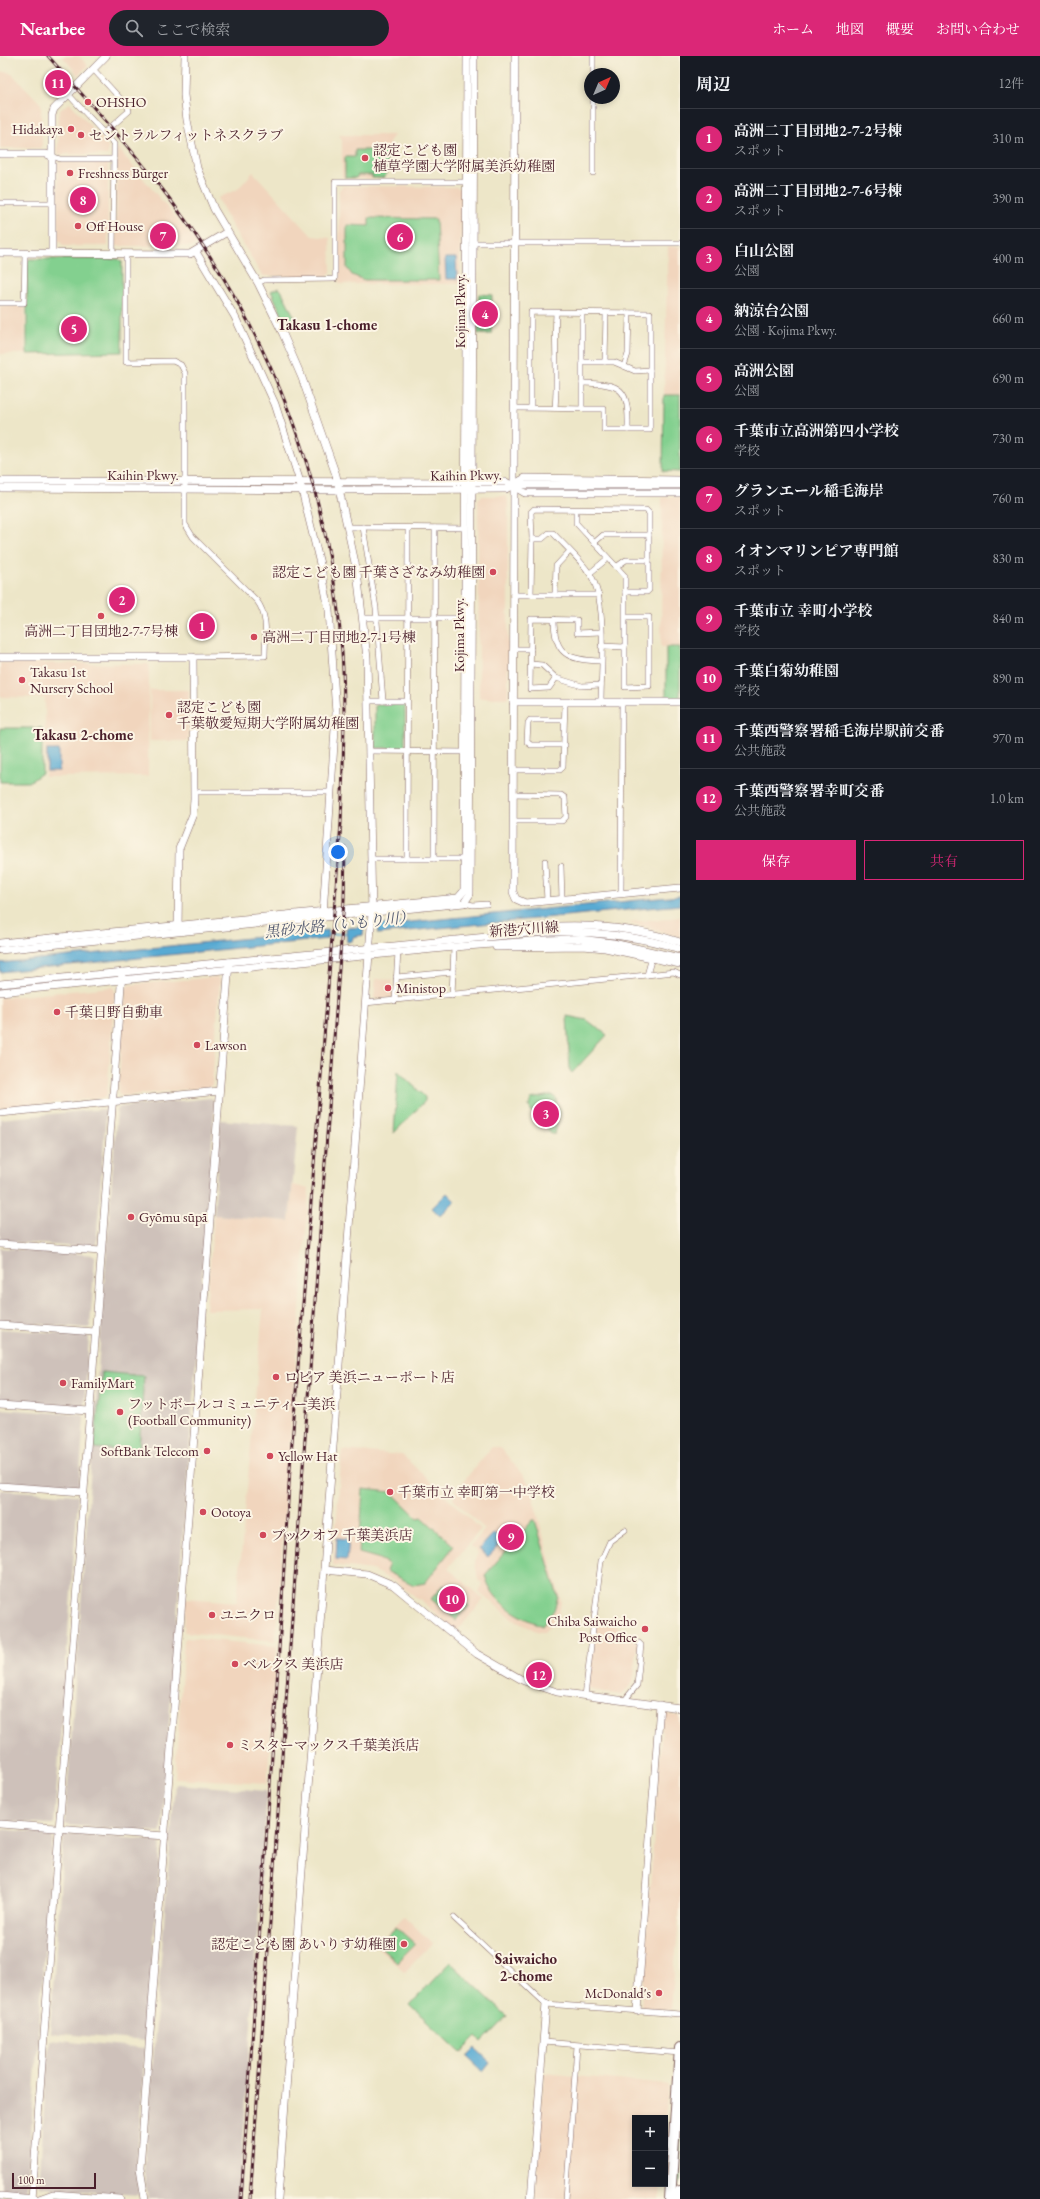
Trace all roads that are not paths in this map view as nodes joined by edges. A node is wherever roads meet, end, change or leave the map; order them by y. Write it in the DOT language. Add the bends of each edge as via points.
graph roads {
  1 [pos="106,56"];
  2 [pos="185,56"];
  3 [pos="467,56"];
  4 [pos="474,56"];
  5 [pos="515,56"];
  6 [pos="593,56"];
  7 [pos="593,68"];
  8 [pos="93,69"];
  9 [pos="68,94"];
  10 [pos="593,104"];
  11 [pos="104,133"];
  12 [pos="0,154"];
  13 [pos="52,156"];
  14 [pos="114,159"];
  15 [pos="593,173"];
  16 [pos="466,182"];
  17 [pos="474,182"];
  18 [pos="0,203"];
  19 [pos="52,203"];
  20 [pos="227,232"];
  21 [pos="473,243"];
  22 [pos="515,243"];
  23 [pos="680,243"];
  24 [pos="196,252"];
  25 [pos="0,253"];
  26 [pos="52,253"];
  27 [pos="25,254"];
  28 [pos="113,254"];
  29 [pos="126,254"];
  30 [pos="258,283"];
  31 [pos="0,303"];
  32 [pos="556,313"];
  33 [pos="582,313"];
  34 [pos="606,313"];
  35 [pos="629,313"];
  36 [pos="582,362"];
  37 [pos="605,362"];
  38 [pos="624,366"];
  39 [pos="650,370"];
  40 [pos="582,383"];
  41 [pos="514,408"];
  42 [pos="531,408"];
  43 [pos="555,408"];
  44 [pos="582,409"];
  45 [pos="628,430"];
  46 [pos="680,480"];
  47 [pos="0,481"];
  48 [pos="338,482"];
  49 [pos="184,485"];
  50 [pos="301,485"];
  51 [pos="469,485"];
  52 [pos="514,485"];
  53 [pos="680,485"];
  54 [pos="0,488"];
  55 [pos="340,490"];
  56 [pos="680,493"];
  57 [pos="576,510"];
  58 [pos="348,527"];
  59 [pos="363,527"];
  60 [pos="408,528"];
  61 [pos="435,528"];
  62 [pos="466,528"];
  63 [pos="649,535"];
  64 [pos="532,539"];
  65 [pos="594,543"];
  66 [pos="570,552"];
  67 [pos="608,558"];
  68 [pos="649,560"];
  69 [pos="616,567"];
  70 [pos="590,573"];
  71 [pos="625,592"];
  72 [pos="514,595"];
  73 [pos="531,595"];
  74 [pos="555,595"];
  75 [pos="598,595"];
  76 [pos="625,617"];
  77 [pos="362,618"];
  78 [pos="377,618"];
  79 [pos="408,618"];
  80 [pos="435,618"];
  81 [pos="468,618"];
  82 [pos="554,619"];
  83 [pos="601,632"];
  84 [pos="601,646"];
  85 [pos="625,647"];
  86 [pos="513,649"];
  87 [pos="531,649"];
  88 [pos="0,657"];
  89 [pos="193,657"];
  90 [pos="601,661"];
  91 [pos="531,664"];
  92 [pos="556,678"];
  93 [pos="601,685"];
  94 [pos="368,701"];
  95 [pos="383,701"];
  96 [pos="407,702"];
  97 [pos="513,702"];
  98 [pos="565,702"];
  99 [pos="601,702"];
  100 [pos="622,702"];
  101 [pos="680,702"];
  102 [pos="564,720"];
  103 [pos="565,745"];
  104 [pos="370,751"];
  105 [pos="407,752"];
  106 [pos="434,752"];
  107 [pos="468,752"];
  108 [pos="513,770"];
  109 [pos="194,792"];
  110 [pos="330,792"];
  111 [pos="513,794"];
  112 [pos="513,821"];
  113 [pos="371,859"];
  114 [pos="407,859"];
  115 [pos="434,859"];
  116 [pos="464,859"];
  117 [pos="545,861"];
  118 [pos="561,866"];
  119 [pos="680,888"];
  120 [pos="621,893"];
  121 [pos="562,899"];
  122 [pos="547,901"];
  123 [pos="464,902"];
  124 [pos="487,904"];
  125 [pos="372,910"];
  126 [pos="323,914"];
  127 [pos="178,929"];
  128 [pos="446,942"];
  129 [pos="680,942"];
  130 [pos="0,943"];
  131 [pos="370,947"];
  132 [pos="454,947"];
  133 [pos="680,949"];
  134 [pos="0,950"];
  135 [pos="398,952"];
  136 [pos="369,955"];
  137 [pos="652,957"];
  138 [pos="680,958"];
  139 [pos="680,964"];
  140 [pos="228,966"];
  141 [pos="122,972"];
  142 [pos="453,972"];
  143 [pos="647,975"];
  144 [pos="680,975"];
  145 [pos="396,977"];
  146 [pos="121,980"];
  147 [pos="0,984"];
  148 [pos="0,992"];
  149 [pos="452,995"];
  150 [pos="394,1001"];
  151 [pos="365,1003"];
  152 [pos="219,1091"];
  153 [pos="112,1102"];
  154 [pos="0,1113"];
  155 [pos="0,1244"];
  156 [pos="101,1251"];
  157 [pos="0,1325"];
  158 [pos="95,1332"];
  159 [pos="0,1405"];
  160 [pos="89,1412"];
  161 [pos="0,1486"];
  162 [pos="83,1492"];
  163 [pos="625,1530"];
  164 [pos="324,1570"];
  165 [pos="639,1643"];
  166 [pos="585,1696"];
  167 [pos="624,1701"];
  168 [pos="660,1705"];
  169 [pos="680,1708"];
  170 [pos="0,1824"];
  171 [pos="59,1829"];
  172 [pos="165,1836"];
  173 [pos="454,1918"];
  174 [pos="546,2004"];
  175 [pos="637,2011"];
  176 [pos="680,2014"];
  177 [pos="543,2042"];
  178 [pos="577,2046"];
  179 [pos="680,2048"];
  180 [pos="680,2053"];
  181 [pos="680,2190"];
  182 [pos="0,2196"];
  183 [pos="32,2199"];
  184 [pos="35,2199"];
  185 [pos="39,2199"];
  186 [pos="120,2199"];
  187 [pos="145,2199"];
  188 [pos="278,2199"];
  189 [pos="531,2199"];
  190 [pos="566,2199"];
  191 [pos="670,2199"];
  192 [pos="678,2199"];
  1 -- 8 [label="street"];
  2 -- 20 [label="street" via="184,95 189,140 206,192"];
  3 -- 16 [label="street, Kojima Pkwy."];
  4 -- 17 [label="street, Kojima Pkwy."];
  5 -- 22 [label="street"];
  6 -- 7 [label="street"];
  8 -- 9 [label="street"];
  8 -- 11 [label="street" via="129,110"];
  9 -- 11 [label="street"];
  9 -- 13 [label="street" via="54,109 52,115"];
  10 -- 15 [label="street"];
  11 -- 14 [label="street" via="114,144"];
  12 -- 13 [label="street"];
  13 -- 14 [label="street" via="60,159"];
  13 -- 19 [label="street"];
  14 -- 28 [label="street"];
  16 -- 17 [label="street"];
  16 -- 30 [label="street" via="335,182 335,279 264,280"];
  16 -- 51 [label="street, Kojima Pkwy."];
  17 -- 21 [label="street, Kojima Pkwy."];
  18 -- 19 [label="street"];
  19 -- 26 [label="street"];
  20 -- 24 [label="street"];
  20 -- 30 [label="street"];
  21 -- 22 [label="street"];
  21 -- 51 [label="street, Kojima Pkwy."];
  22 -- 23 [label="street"];
  22 -- 41 [label="street"];
  24 -- 29 [label="street"];
  24 -- 50 [label="street" via="252,351 275,404"];
  25 -- 27 [label="street"];
  26 -- 27 [label="street"];
  26 -- 28 [label="street"];
  27 -- 31 [label="street" via="24,303"];
  28 -- 29 [label="street"];
  29 -- 49 [label="street" via="126,362 173,362 180,365 185,374"];
  30 -- 48 [label="street" via="302,378"];
  32 -- 33 [label="street"];
  32 -- 42 [label="street" via="531,312"];
  32 -- 43 [label="street"];
  33 -- 34 [label="street"];
  33 -- 36 [label="street"];
  34 -- 35 [label="street"];
  34 -- 37 [label="street"];
  35 -- 38 [label="street" via="628,354"];
  35 -- 39 [label="street" via="650,313"];
  36 -- 37 [label="street"];
  36 -- 40 [label="street"];
  37 -- 38 [label="street"];
  38 -- 39 [label="street" via="635,371"];
  39 -- 45 [label="street" via="650,430"];
  40 -- 44 [label="street"];
  40 -- 45 [label="street" via="609,384 620,390 628,403"];
  41 -- 42 [label="street"];
  41 -- 52 [label="street"];
  42 -- 43 [label="street"];
  43 -- 44 [label="street"];
  44 -- 45 [label="street" via="604,409 604,430"];
  46 -- 52 [label="street" via="525,478"];
  47 -- 49 [label="street, Kaihin Pkwy."];
  48 -- 50 [label="street, Kaihin Pkwy."];
  48 -- 51 [label="street, Kaihin Pkwy."];
  48 -- 55 [label="street"];
  49 -- 50 [label="street, Kaihin Pkwy."];
  49 -- 54 [label="street, Kaihin Pkwy."];
  49 -- 89 [label="street" via="185,524 188,531 257,601 264,612 265,620 265,656"];
  50 -- 55 [label="street, Kaihin Pkwy."];
  50 -- 110 [label="street" via="313,529 329,610 336,713"];
  51 -- 52 [label="street, Kaihin Pkwy." via="506,482"];
  51 -- 55 [label="street, Kaihin Pkwy."];
  51 -- 62 [label="street, Kojima Pkwy."];
  51 -- 81 [label="street, Kojima Pkwy."];
  52 -- 53 [label="street"];
  52 -- 56 [label="street" via="525,493"];
  52 -- 72 [label="street"];
  55 -- 58 [label="street"];
  57 -- 63 [label="street" via="646,510 649,513"];
  57 -- 64 [label="street" via="532,510"];
  57 -- 65 [label="street" via="576,523"];
  58 -- 59 [label="street"];
  58 -- 77 [label="street"];
  59 -- 60 [label="street"];
  59 -- 78 [label="street"];
  60 -- 61 [label="street"];
  60 -- 79 [label="street"];
  61 -- 62 [label="street"];
  61 -- 80 [label="street"];
  62 -- 81 [label="street, Kojima Pkwy."];
  63 -- 65 [label="street" via="603,535"];
  63 -- 68 [label="street"];
  64 -- 66 [label="street" via="542,539 553,533"];
  64 -- 73 [label="street"];
  65 -- 67 [label="street"];
  66 -- 70 [label="street"];
  66 -- 74 [label="street" via="556,566"];
  67 -- 69 [label="street"];
  67 -- 70 [label="street"];
  68 -- 69 [label="street" via="626,560"];
  68 -- 71 [label="street" via="650,590"];
  69 -- 71 [label="street" via="625,576"];
  70 -- 75 [label="street"];
  71 -- 76 [label="street"];
  72 -- 73 [label="street"];
  72 -- 86 [label="street"];
  73 -- 74 [label="street"];
  74 -- 75 [label="street"];
  75 -- 83 [label="street"];
  76 -- 85 [label="street"];
  76 -- 85 [label="street" via="649,617 649,686 625,686"];
  77 -- 78 [label="street"];
  77 -- 94 [label="street"];
  78 -- 79 [label="street"];
  78 -- 95 [label="street"];
  79 -- 80 [label="street"];
  79 -- 96 [label="street"];
  80 -- 81 [label="street"];
  80 -- 106 [label="street"];
  81 -- 107 [label="street, Kojima Pkwy."];
  82 -- 83 [label="street" via="577,620 577,633"];
  82 -- 87 [label="street" via="531,619"];
  82 -- 90 [label="street" via="557,644 566,655 581,661"];
  83 -- 84 [label="street"];
  84 -- 85 [label="street"];
  84 -- 90 [label="street"];
  86 -- 87 [label="street"];
  86 -- 97 [label="street"];
  87 -- 91 [label="street"];
  88 -- 89 [label="street"];
  89 -- 109 [label="street"];
  90 -- 93 [label="street"];
  91 -- 92 [label="street" via="542,665"];
  91 -- 92 [label="street" via="530,688 549,688"];
  92 -- 93 [label="street" via="582,686"];
  93 -- 99 [label="street"];
  94 -- 95 [label="street"];
  94 -- 104 [label="street"];
  95 -- 96 [label="street"];
  96 -- 105 [label="street"];
  97 -- 98 [label="street"];
  97 -- 108 [label="street"];
  98 -- 99 [label="street"];
  98 -- 102 [label="street"];
  99 -- 100 [label="street"];
  100 -- 101 [label="street"];
  100 -- 120 [label="street"];
  102 -- 103 [label="street"];
  102 -- 103 [label="street" via="530,720 527,742"];
  103 -- 108 [label="street" via="563,767 560,770"];
  104 -- 105 [label="street"];
  104 -- 113 [label="street"];
  105 -- 106 [label="street"];
  105 -- 114 [label="street"];
  106 -- 107 [label="street"];
  106 -- 115 [label="street"];
  107 -- 116 [label="street, Kojima Pkwy."];
  107 -- 123 [label="street, Kojima Pkwy." via="470,894"];
  108 -- 111 [label="street"];
  109 -- 110 [label="street"];
  109 -- 127 [label="street" via="193,814 179,849"];
  110 -- 126 [label="street"];
  111 -- 112 [label="street"];
  111 -- 112 [label="street" via="561,795 565,798 566,817 562,821"];
  112 -- 122 [label="street" via="514,896 522,902"];
  113 -- 114 [label="street"];
  113 -- 125 [label="street"];
  114 -- 115 [label="street"];
  115 -- 116 [label="street"];
  116 -- 125 [label="street, Kojima Pkwy." via="464,891 458,898"];
  117 -- 122 [label="street"];
  118 -- 121 [label="street"];
  119 -- 120 [label="street"];
  120 -- 121 [label="street"];
  121 -- 122 [label="street"];
  123 -- 124 [label="street" via="473,905"];
  123 -- 125 [label="street"];
  125 -- 126 [label="street"];
  125 -- 131 [label="street"];
  126 -- 127 [label="street"];
  127 -- 130 [label="street"];
  127 -- 134 [label="street"];
  128 -- 129 [label="street" via="451,938 496,931 565,924 623,929"];
  128 -- 131 [label="street, 新港穴川線"];
  128 -- 133 [label="street, 新港穴川線" via="494,935 571,932 617,935"];
  131 -- 136 [label="street"];
  131 -- 140 [label="street, 新港穴川線"];
  132 -- 135 [label="street, 新港穴川線"];
  132 -- 137 [label="street" via="463,950 583,946"];
  132 -- 138 [label="street, 新港穴川線" via="578,939 630,945"];
  132 -- 142 [label="street"];
  135 -- 136 [label="street, 新港穴川線"];
  135 -- 145 [label="street"];
  136 -- 140 [label="street, 新港穴川線"];
  136 -- 151 [label="street"];
  137 -- 139 [label="street"];
  137 -- 143 [label="street"];
  140 -- 141 [label="street"];
  140 -- 146 [label="street"];
  140 -- 152 [label="street"];
  141 -- 146 [label="street"];
  141 -- 147 [label="street"];
  142 -- 145 [label="street"];
  142 -- 149 [label="street"];
  143 -- 144 [label="street" via="674,972"];
  143 -- 149 [label="street"];
  145 -- 150 [label="street"];
  146 -- 148 [label="street"];
  146 -- 153 [label="street"];
  149 -- 150 [label="street"];
  150 -- 151 [label="street"];
  151 -- 164 [label="street"];
  152 -- 153 [label="street"];
  152 -- 172 [label="street"];
  153 -- 154 [label="street"];
  153 -- 156 [label="street"];
  155 -- 156 [label="street"];
  156 -- 158 [label="street"];
  157 -- 158 [label="street"];
  158 -- 160 [label="street"];
  159 -- 160 [label="street"];
  160 -- 162 [label="street"];
  161 -- 162 [label="street"];
  162 -- 171 [label="street"];
  163 -- 166 [label="street" via="610,1541 601,1561"];
  164 -- 166 [label="street" via="367,1574 382,1579 401,1590 496,1667 538,1686"];
  164 -- 188 [label="street"];
  165 -- 167 [label="street" via="641,1645 637,1685"];
  166 -- 167 [label="street"];
  167 -- 168 [label="street"];
  168 -- 169 [label="street"];
  168 -- 175 [label="street"];
  170 -- 171 [label="street"];
  171 -- 172 [label="street"];
  171 -- 183 [label="street"];
  172 -- 187 [label="street" via="140,2168"];
  173 -- 174 [label="street"];
  174 -- 175 [label="street"];
  174 -- 177 [label="street"];
  175 -- 176 [label="street"];
  177 -- 178 [label="street"];
  177 -- 189 [label="street"];
  178 -- 180 [label="street"];
  178 -- 190 [label="street"];
  179 -- 180 [label="highway"];
  180 -- 191 [label="highway"];
  181 -- 192 [label="highway"];
  182 -- 183 [label="street"];
  183 -- 184 [label="street"];
  185 -- 186 [label="street" via="53,2194"];
}
